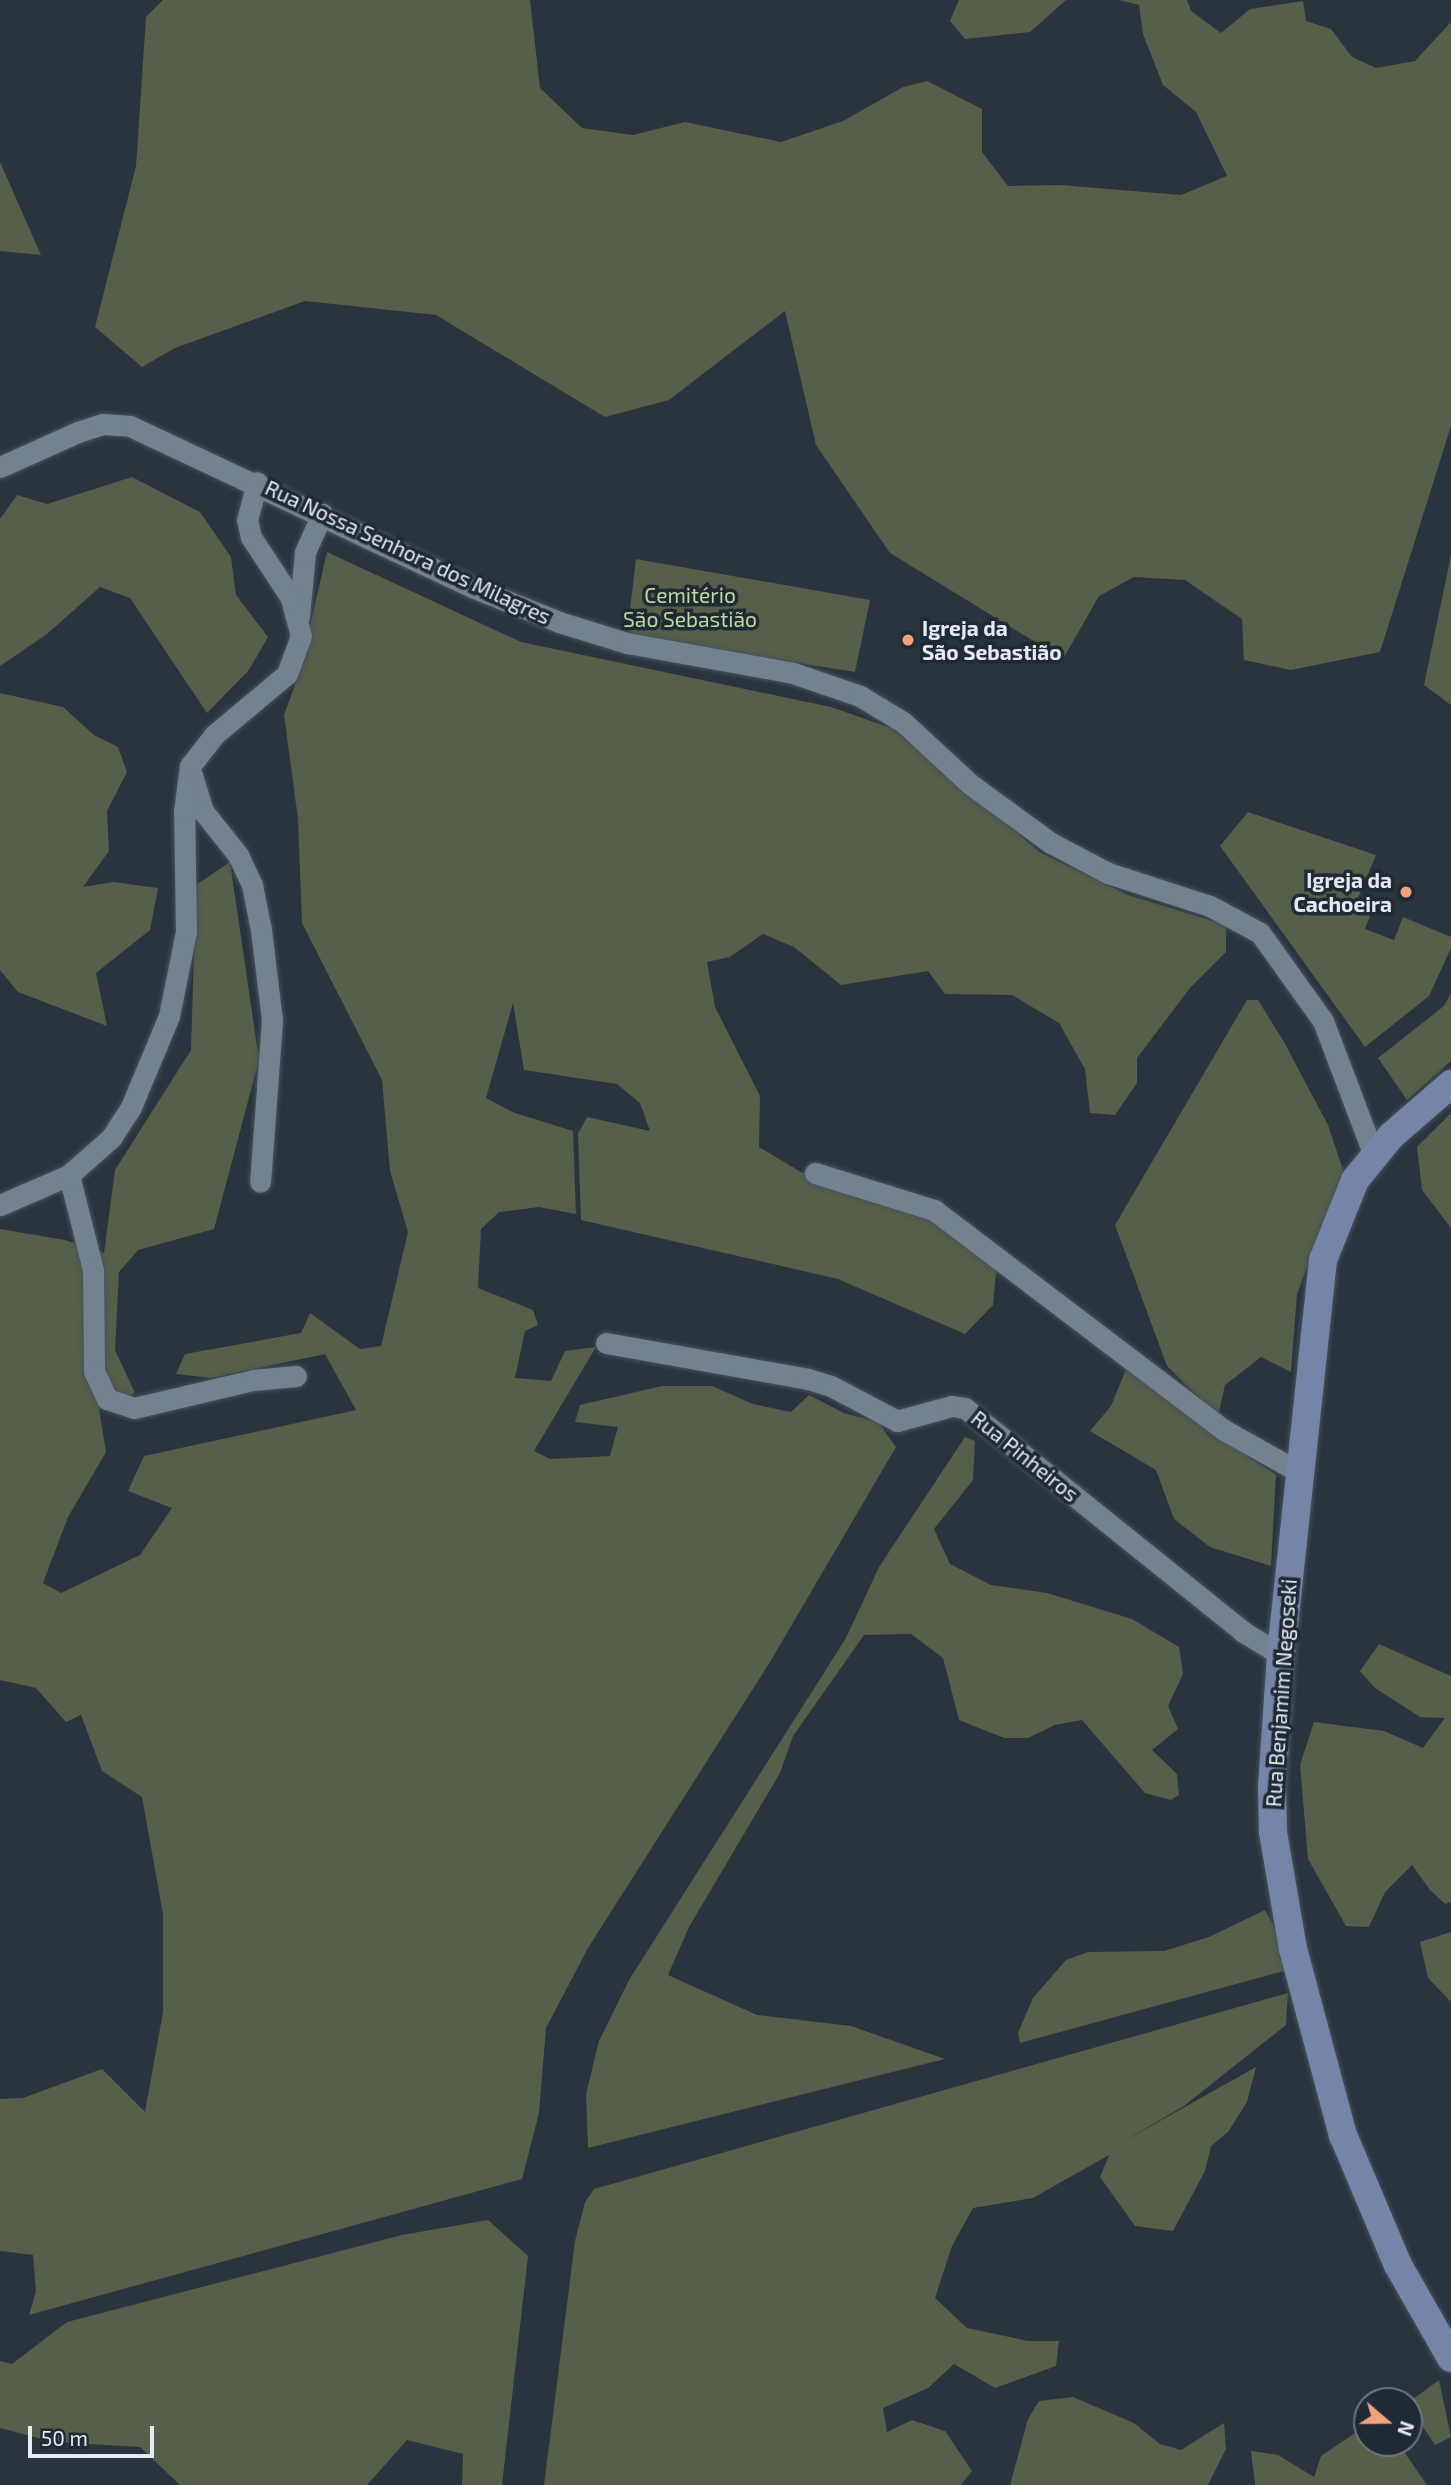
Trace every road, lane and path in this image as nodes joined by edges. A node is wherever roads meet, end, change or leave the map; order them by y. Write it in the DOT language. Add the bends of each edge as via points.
graph roads {
  1 [pos="0,467"];
  2 [pos="257,482"];
  3 [pos="322,514"];
  4 [pos="299,618"];
  5 [pos="190,766"];
  6 [pos="1451,1084"];
  7 [pos="1374,1155"];
  8 [pos="815,1173"];
  9 [pos="69,1175"];
  10 [pos="260,1182"];
  11 [pos="0,1205"];
  12 [pos="607,1343"];
  13 [pos="296,1376"];
  14 [pos="1299,1472"];
  15 [pos="1281,1655"];
  16 [pos="1451,2358"];
  1 -- 2 [label="street, Rua Nossa Senhora dos Milagres" via="103,424 130,426 163,438"];
  2 -- 3 [label="street, Rua Nossa Senhora dos Milagres"];
  2 -- 4 [label="street" via="247,520 251,537"];
  3 -- 4 [label="street" via="304,552"];
  3 -- 7 [label="street, Rua Nossa Senhora dos Milagres" via="472,587 596,636 793,673 860,696 903,722 970,784 1051,843 1132,884 1234,917 1260,933 1318,1012"];
  4 -- 5 [label="street" via="301,636 287,674 214,735"];
  5 -- 9 [label="street" via="184,811 187,932 169,1016 131,1107 111,1139"];
  5 -- 10 [label="street" via="203,811 238,855 252,885 261,930 272,1020"];
  6 -- 7 [label="main road, Rua Benjamim Negoseki"];
  7 -- 14 [label="main road, Rua Benjamim Negoseki" via="1341,1208 1323,1260"];
  8 -- 14 [label="street" via="934,1210 1224,1430"];
  9 -- 11 [label="street"];
  9 -- 13 [label="street" via="93,1270 94,1371 107,1399 134,1408 253,1380"];
  12 -- 15 [label="street, Rua Pinheiros" via="808,1379 897,1421 952,1406 965,1408 1242,1631"];
  14 -- 15 [label="main road, Rua Benjamim Negoseki"];
  15 -- 16 [label="main road, Rua Benjamim Negoseki" via="1273,1749 1273,1832 1307,2011 1343,2135 1368,2201"];
}
